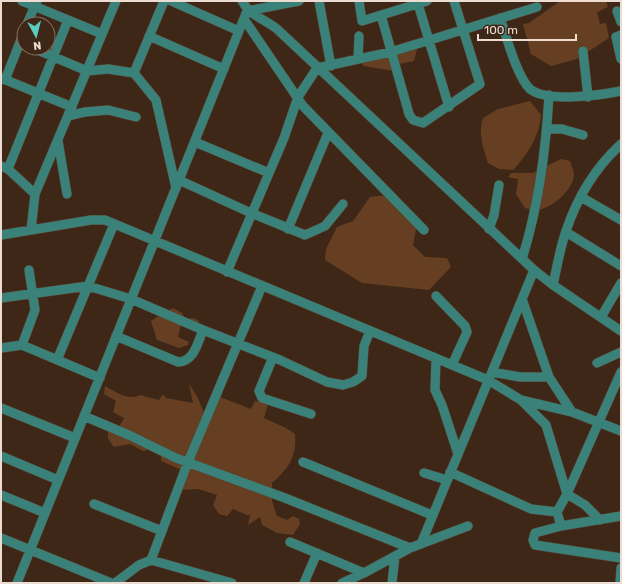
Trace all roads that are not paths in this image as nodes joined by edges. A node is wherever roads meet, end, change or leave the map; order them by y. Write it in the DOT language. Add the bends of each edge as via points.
graph roads {
  1 [pos="22,1"];
  2 [pos="116,1"];
  3 [pos="164,1"];
  4 [pos="171,1"];
  5 [pos="242,1"];
  6 [pos="299,1"];
  7 [pos="319,1"];
  8 [pos="359,1"];
  9 [pos="427,1"];
  10 [pos="454,1"];
  11 [pos="36,4"];
  12 [pos="418,4"];
  13 [pos="400,5"];
  14 [pos="537,7"];
  15 [pos="617,11"];
  16 [pos="246,15"];
  17 [pos="381,15"];
  18 [pos="31,16"];
  19 [pos="500,18"];
  20 [pos="68,20"];
  21 [pos="621,22"];
  22 [pos="463,30"];
  23 [pos="239,31"];
  24 [pos="102,34"];
  25 [pos="621,35"];
  26 [pos="149,36"];
  27 [pos="359,36"];
  28 [pos="429,40"];
  29 [pos="583,51"];
  30 [pos="391,52"];
  31 [pos="16,54"];
  32 [pos="53,57"];
  33 [pos="358,59"];
  34 [pos="621,59"];
  35 [pos="331,66"];
  36 [pos="317,68"];
  37 [pos="224,69"];
  38 [pos="87,71"];
  39 [pos="134,73"];
  40 [pos="3,79"];
  41 [pos="621,91"];
  42 [pos="38,93"];
  43 [pos="549,95"];
  44 [pos="298,97"];
  45 [pos="588,97"];
  46 [pos="72,107"];
  47 [pos="449,107"];
  48 [pos="68,116"];
  49 [pos="136,117"];
  50 [pos="547,129"];
  51 [pos="328,133"];
  52 [pos="582,135"];
  53 [pos="58,141"];
  54 [pos="194,142"];
  55 [pos="621,144"];
  56 [pos="3,168"];
  57 [pos="269,173"];
  58 [pos="178,184"];
  59 [pos="499,185"];
  60 [pos="35,194"];
  61 [pos="67,194"];
  62 [pos="581,197"];
  63 [pos="343,204"];
  64 [pos="251,213"];
  65 [pos="621,220"];
  66 [pos="114,224"];
  67 [pos="489,228"];
  68 [pos="288,229"];
  69 [pos="31,230"];
  70 [pos="424,230"];
  71 [pos="566,232"];
  72 [pos="1,235"];
  73 [pos="155,241"];
  74 [pos="522,259"];
  75 [pos="621,266"];
  76 [pos="29,270"];
  77 [pos="534,270"];
  78 [pos="227,272"];
  79 [pos="621,283"];
  80 [pos="553,285"];
  81 [pos="88,286"];
  82 [pos="262,286"];
  83 [pos="33,293"];
  84 [pos="618,293"];
  85 [pos="436,296"];
  86 [pos="1,298"];
  87 [pos="131,299"];
  88 [pos="522,299"];
  89 [pos="600,317"];
  90 [pos="203,330"];
  91 [pos="370,331"];
  92 [pos="621,331"];
  93 [pos="116,336"];
  94 [pos="238,343"];
  95 [pos="22,345"];
  96 [pos="2,350"];
  97 [pos="621,352"];
  98 [pos="273,357"];
  99 [pos="436,359"];
  100 [pos="57,360"];
  101 [pos="597,363"];
  102 [pos="452,365"];
  103 [pos="621,372"];
  104 [pos="490,376"];
  105 [pos="549,377"];
  106 [pos="100,378"];
  107 [pos="521,400"];
  108 [pos="1,408"];
  109 [pos="572,412"];
  110 [pos="311,414"];
  111 [pos="84,416"];
  112 [pos="599,423"];
  113 [pos="621,431"];
  114 [pos="75,438"];
  115 [pos="458,454"];
  116 [pos="1,456"];
  117 [pos="188,462"];
  118 [pos="303,462"];
  119 [pos="424,473"];
  120 [pos="449,476"];
  121 [pos="58,480"];
  122 [pos="567,494"];
  123 [pos="1,495"];
  124 [pos="94,504"];
  125 [pos="558,512"];
  126 [pos="45,513"];
  127 [pos="432,515"];
  128 [pos="621,516"];
  129 [pos="600,520"];
  130 [pos="468,526"];
  131 [pos="562,526"];
  132 [pos="162,531"];
  133 [pos="1,538"];
  134 [pos="290,542"];
  135 [pos="421,544"];
  136 [pos="410,548"];
  137 [pos="30,550"];
  138 [pos="317,553"];
  139 [pos="395,556"];
  140 [pos="621,558"];
  141 [pos="151,560"];
  142 [pos="621,568"];
  143 [pos="364,573"];
  144 [pos="203,579"];
  145 [pos="355,580"];
  146 [pos="17,583"];
  147 [pos="111,583"];
  148 [pos="115,583"];
  149 [pos="232,583"];
  150 [pos="304,583"];
  151 [pos="342,583"];
  152 [pos="392,583"];
  153 [pos="620,583"];
  1 -- 11 [label="street"];
  2 -- 24 [label="street"];
  3 -- 26 [label="street"];
  4 -- 23 [label="street"];
  5 -- 16 [label="street"];
  6 -- 16 [label="street"];
  7 -- 35 [label="street"];
  8 -- 17 [label="street" via="362,21"];
  9 -- 12 [label="street"];
  10 -- 22 [label="street"];
  11 -- 18 [label="street"];
  11 -- 20 [label="street"];
  12 -- 13 [label="street"];
  12 -- 28 [label="street"];
  13 -- 17 [label="street"];
  14 -- 19 [label="street"];
  15 -- 21 [label="street"];
  16 -- 23 [label="street"];
  16 -- 36 [label="street" via="269,22"];
  16 -- 44 [label="street"];
  17 -- 30 [label="street"];
  19 -- 22 [label="street"];
  19 -- 43 [label="street" via="522,77 530,88"];
  20 -- 24 [label="street"];
  20 -- 32 [label="street"];
  22 -- 28 [label="street"];
  22 -- 47 [label="street" via="480,84"];
  23 -- 37 [label="street"];
  24 -- 38 [label="street"];
  25 -- 34 [label="street" via="616,37"];
  26 -- 37 [label="street"];
  26 -- 39 [label="street"];
  27 -- 33 [label="street"];
  28 -- 30 [label="street"];
  28 -- 47 [label="street"];
  29 -- 45 [label="street"];
  30 -- 33 [label="street"];
  30 -- 47 [label="street" via="413,120 423,123"];
  31 -- 40 [label="street"];
  32 -- 38 [label="street"];
  32 -- 42 [label="street"];
  33 -- 35 [label="street"];
  35 -- 36 [label="street"];
  36 -- 44 [label="street"];
  36 -- 67 [label="street"];
  37 -- 54 [label="street"];
  38 -- 39 [label="street" via="108,69"];
  38 -- 46 [label="street"];
  39 -- 58 [label="street" via="156,100"];
  40 -- 42 [label="street"];
  41 -- 45 [label="street"];
  42 -- 46 [label="street"];
  42 -- 56 [label="street"];
  43 -- 45 [label="street"];
  43 -- 50 [label="street"];
  44 -- 51 [label="street"];
  44 -- 57 [label="street"];
  46 -- 48 [label="street"];
  48 -- 49 [label="street" via="108,110"];
  48 -- 53 [label="street"];
  50 -- 52 [label="street" via="562,129"];
  50 -- 74 [label="street" via="531,232"];
  51 -- 68 [label="street"];
  51 -- 70 [label="street"];
  53 -- 60 [label="street"];
  53 -- 61 [label="street"];
  54 -- 57 [label="street"];
  54 -- 58 [label="street"];
  55 -- 62 [label="street" via="604,161"];
  56 -- 60 [label="street"];
  57 -- 64 [label="street"];
  58 -- 64 [label="street"];
  58 -- 73 [label="street"];
  59 -- 67 [label="street"];
  60 -- 69 [label="street"];
  62 -- 65 [label="street"];
  62 -- 71 [label="street"];
  63 -- 68 [label="street" via="325,226 305,235"];
  64 -- 68 [label="street"];
  64 -- 78 [label="street"];
  66 -- 69 [label="street" via="105,220 91,220"];
  66 -- 73 [label="street"];
  66 -- 81 [label="street"];
  67 -- 74 [label="street"];
  69 -- 72 [label="street"];
  71 -- 75 [label="street"];
  71 -- 80 [label="street"];
  73 -- 78 [label="street"];
  73 -- 87 [label="street"];
  74 -- 77 [label="street"];
  76 -- 83 [label="street"];
  77 -- 80 [label="street"];
  77 -- 88 [label="street"];
  78 -- 82 [label="street"];
  79 -- 84 [label="street"];
  80 -- 89 [label="street"];
  81 -- 83 [label="street"];
  81 -- 87 [label="street"];
  81 -- 100 [label="street"];
  82 -- 91 [label="street"];
  82 -- 94 [label="street"];
  83 -- 86 [label="street"];
  83 -- 95 [label="street" via="35,310"];
  84 -- 89 [label="street"];
  85 -- 102 [label="street" via="465,326 466,332"];
  87 -- 90 [label="street"];
  87 -- 93 [label="street"];
  88 -- 104 [label="street"];
  88 -- 105 [label="street"];
  89 -- 92 [label="street"];
  90 -- 93 [label="street" via="190,358 184,362 178,362"];
  90 -- 94 [label="street"];
  91 -- 98 [label="street" via="364,346 362,376 343,385 327,382"];
  91 -- 99 [label="street"];
  93 -- 106 [label="street"];
  94 -- 98 [label="street"];
  94 -- 117 [label="street"];
  95 -- 96 [label="street"];
  95 -- 100 [label="street"];
  97 -- 101 [label="street"];
  98 -- 110 [label="street" via="259,391 260,395 262,398"];
  99 -- 102 [label="street"];
  99 -- 115 [label="street" via="435,390"];
  100 -- 106 [label="street"];
  102 -- 104 [label="street"];
  103 -- 112 [label="street"];
  104 -- 105 [label="street"];
  104 -- 107 [label="street"];
  104 -- 115 [label="street"];
  105 -- 109 [label="street"];
  106 -- 111 [label="street"];
  107 -- 109 [label="street"];
  107 -- 122 [label="street" via="546,425"];
  108 -- 114 [label="street"];
  109 -- 112 [label="street"];
  111 -- 114 [label="street"];
  111 -- 117 [label="street"];
  112 -- 113 [label="street"];
  112 -- 122 [label="street"];
  114 -- 121 [label="street"];
  115 -- 120 [label="street"];
  116 -- 121 [label="street"];
  117 -- 132 [label="street"];
  117 -- 136 [label="street"];
  118 -- 127 [label="street"];
  119 -- 120 [label="street"];
  120 -- 125 [label="street" via="531,509"];
  120 -- 127 [label="street"];
  121 -- 126 [label="street"];
  122 -- 125 [label="street"];
  122 -- 129 [label="street" via="585,505"];
  123 -- 126 [label="street"];
  124 -- 132 [label="street"];
  125 -- 131 [label="street"];
  126 -- 137 [label="street"];
  127 -- 135 [label="street"];
  128 -- 129 [label="street"];
  129 -- 131 [label="street"];
  130 -- 135 [label="street"];
  131 -- 140 [label="street" via="535,533 534,543"];
  132 -- 141 [label="street"];
  133 -- 137 [label="street"];
  134 -- 138 [label="street"];
  135 -- 136 [label="street"];
  136 -- 139 [label="street"];
  137 -- 146 [label="street"];
  137 -- 147 [label="street"];
  138 -- 143 [label="street"];
  138 -- 150 [label="street"];
  139 -- 143 [label="street"];
  139 -- 152 [label="street"];
  141 -- 144 [label="street"];
  141 -- 148 [label="street" via="139,565"];
  142 -- 153 [label="street"];
  143 -- 145 [label="street"];
  144 -- 149 [label="street"];
  145 -- 151 [label="street"];
}
